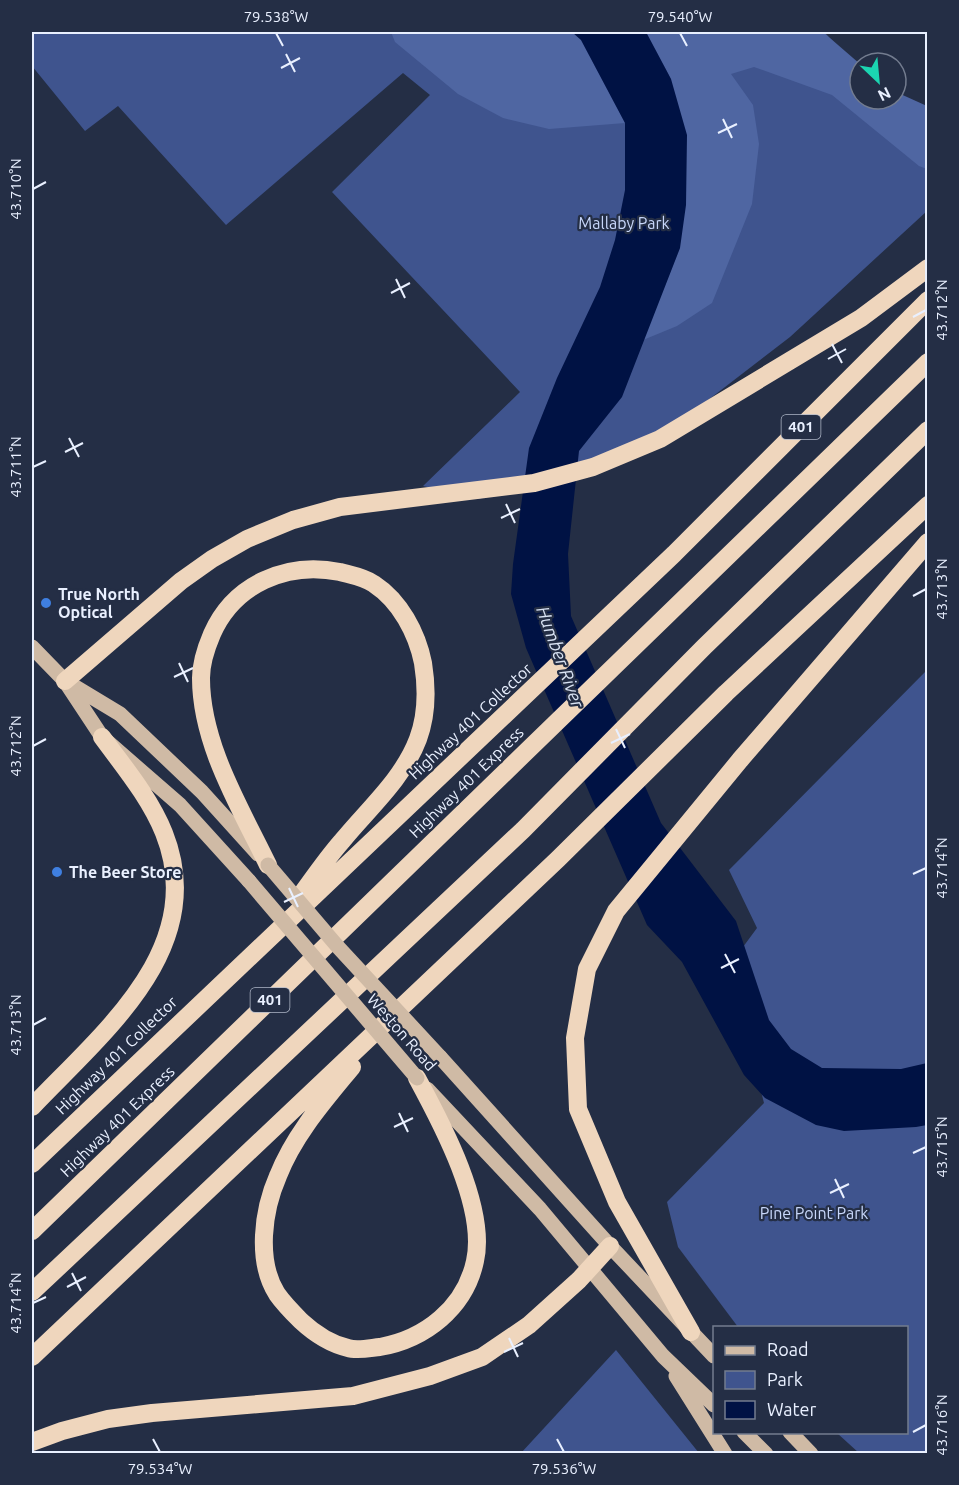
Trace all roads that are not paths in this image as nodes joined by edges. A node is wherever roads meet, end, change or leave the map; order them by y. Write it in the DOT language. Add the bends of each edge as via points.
graph roads {
  1 [pos="927,268"];
  2 [pos="927,300"];
  3 [pos="927,362"];
  4 [pos="927,430"];
  5 [pos="927,505"];
  6 [pos="927,542"];
  7 [pos="32,647"];
  8 [pos="65,681"];
  9 [pos="102,737"];
  10 [pos="268,865"];
  11 [pos="272,934"];
  12 [pos="408,1001"];
  13 [pos="417,1078"];
  14 [pos="32,1107"];
  15 [pos="32,1164"];
  16 [pos="32,1231"];
  17 [pos="610,1246"];
  18 [pos="589,1269"];
  19 [pos="32,1293"];
  20 [pos="691,1332"];
  21 [pos="713,1355"];
  22 [pos="663,1356"];
  23 [pos="32,1357"];
  24 [pos="713,1404"];
  25 [pos="746,1434"];
  26 [pos="792,1434"];
  27 [pos="32,1442"];
  28 [pos="725,1454"];
  29 [pos="766,1454"];
  30 [pos="811,1454"];
  1 -- 8 [label="highway" via="861,318 660,439 593,467 534,483 340,507 247,539 181,581"];
  2 -- 11 [label="highway, Highway 401 Collector / 401" via="674,554"];
  3 -- 16 [label="highway, Highway 401 Express / 401"];
  4 -- 19 [label="highway" via="523,830"];
  5 -- 12 [label="highway"];
  6 -- 20 [label="highway" via="616,911 587,969 575,1038 578,1109 617,1202"];
  7 -- 8 [label="main road, Weston Road"];
  8 -- 9 [label="main road, Weston Road"];
  8 -- 10 [label="main road, Weston Road" via="120,714 201,792"];
  9 -- 13 [label="main road, Weston Road, bridge" via="180,805"];
  9 -- 14 [label="highway" via="164,833 175,875 175,907 167,938 127,1007"];
  10 -- 11 [label="highway" via="210,734 201,678 208,643 224,612 254,585 276,575 319,569 356,576 390,597 421,651 426,700 418,738 403,769 340,842"];
  10 -- 17 [label="main road, Weston Road, bridge"];
  11 -- 15 [label="highway, Highway 401 Collector / 401"];
  12 -- 13 [label="highway" via="317,1110 278,1175 267,1210 264,1243 276,1293 312,1331 350,1349 396,1344 432,1327 465,1292 475,1260 473,1208 453,1151"];
  12 -- 23 [label="highway"];
  13 -- 18 [label="main road, Weston Road" via="540,1209"];
  17 -- 18 [label="highway"];
  17 -- 20 [label="main road, Weston Road"];
  18 -- 22 [label="main road, Weston Road"];
  18 -- 27 [label="highway" via="529,1325 482,1357 430,1376 353,1396 108,1419"];
  20 -- 21 [label="main road, Weston Road"];
  22 -- 24 [label="main road, Weston Road"];
  22 -- 28 [label="main road"];
  25 -- 29 [label="main road"];
  26 -- 30 [label="main road"];
}
